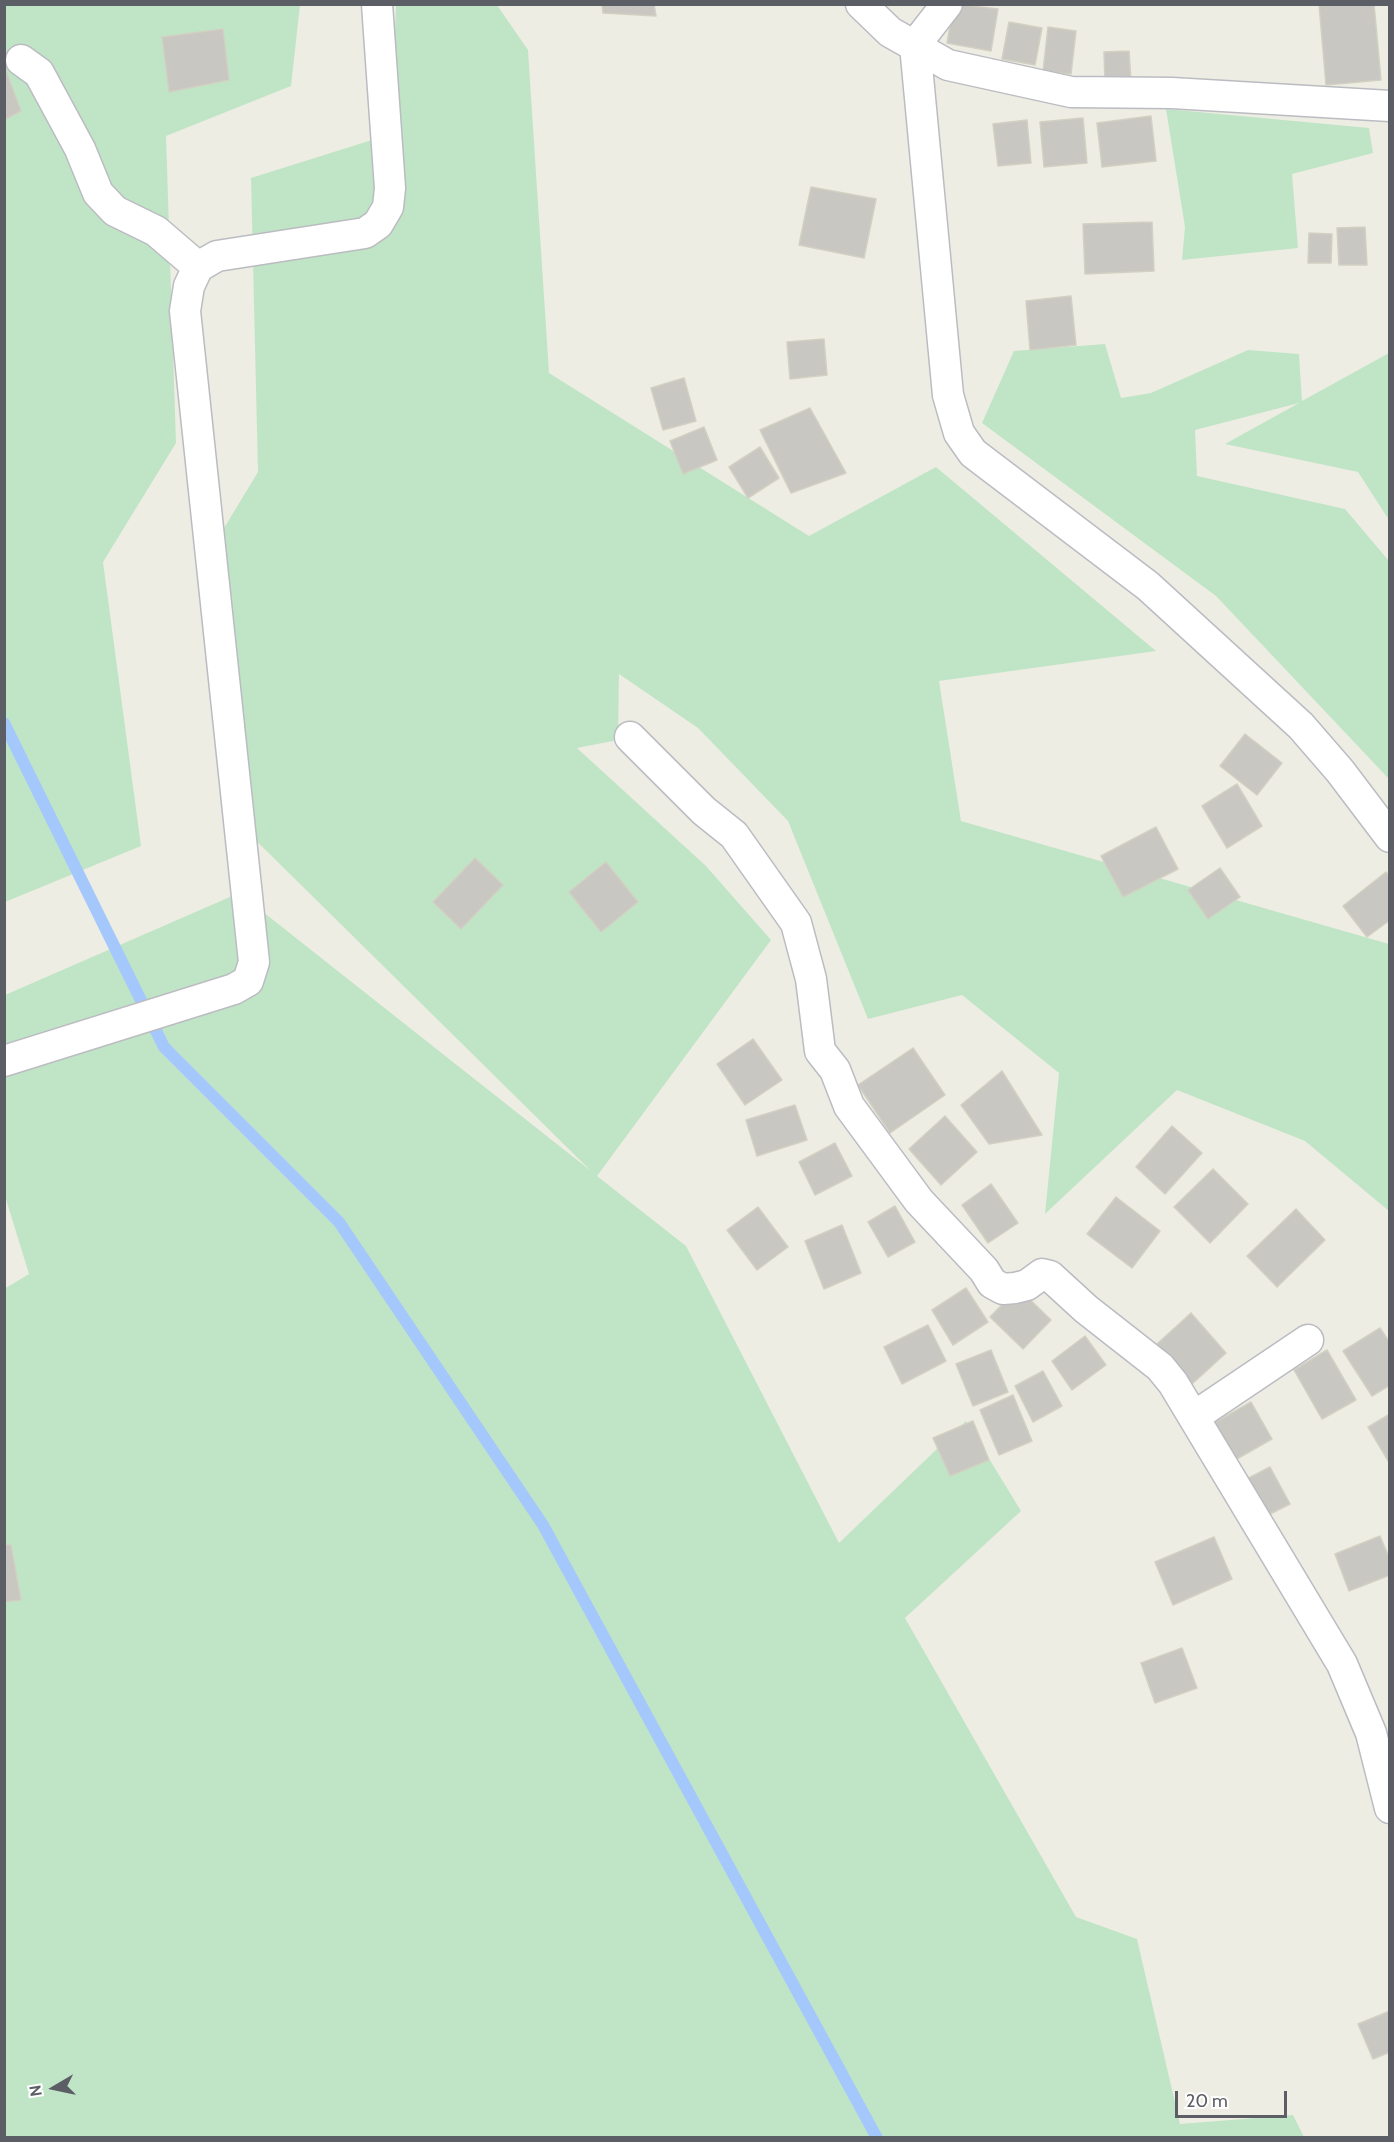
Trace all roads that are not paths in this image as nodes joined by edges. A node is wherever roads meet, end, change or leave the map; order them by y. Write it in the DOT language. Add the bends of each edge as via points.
graph roads {
  1 [pos="377,4"];
  2 [pos="861,4"];
  3 [pos="947,4"];
  4 [pos="915,45"];
  5 [pos="21,60"];
  6 [pos="1389,106"];
  7 [pos="198,267"];
  8 [pos="630,737"];
  9 [pos="1389,837"];
  10 [pos="4,1061"];
  11 [pos="1308,1340"];
  12 [pos="1195,1416"];
  13 [pos="1389,1808"];
  1 -- 7 [label="street" via="390,188 388,207 378,224 365,233 217,256"];
  2 -- 4 [label="street" via="890,32"];
  3 -- 4 [label="street"];
  4 -- 6 [label="street" via="948,65 1071,92 1194,94"];
  4 -- 9 [label="street" via="948,395 959,433 973,453 1149,586 1301,726"];
  5 -- 7 [label="street" via="39,73 80,149 98,193 115,211 156,231"];
  7 -- 10 [label="street" via="189,286 185,310 254,962 248,981 234,989"];
  8 -- 12 [label="street" via="704,811 734,835 796,923 811,979 820,1051 835,1070 849,1106 919,1201 992,1283 1003,1289 1015,1288 1042,1274 1050,1276 1160,1367"];
  11 -- 12 [label="street"];
  12 -- 13 [label="street" via="1342,1664 1371,1733"];
}
